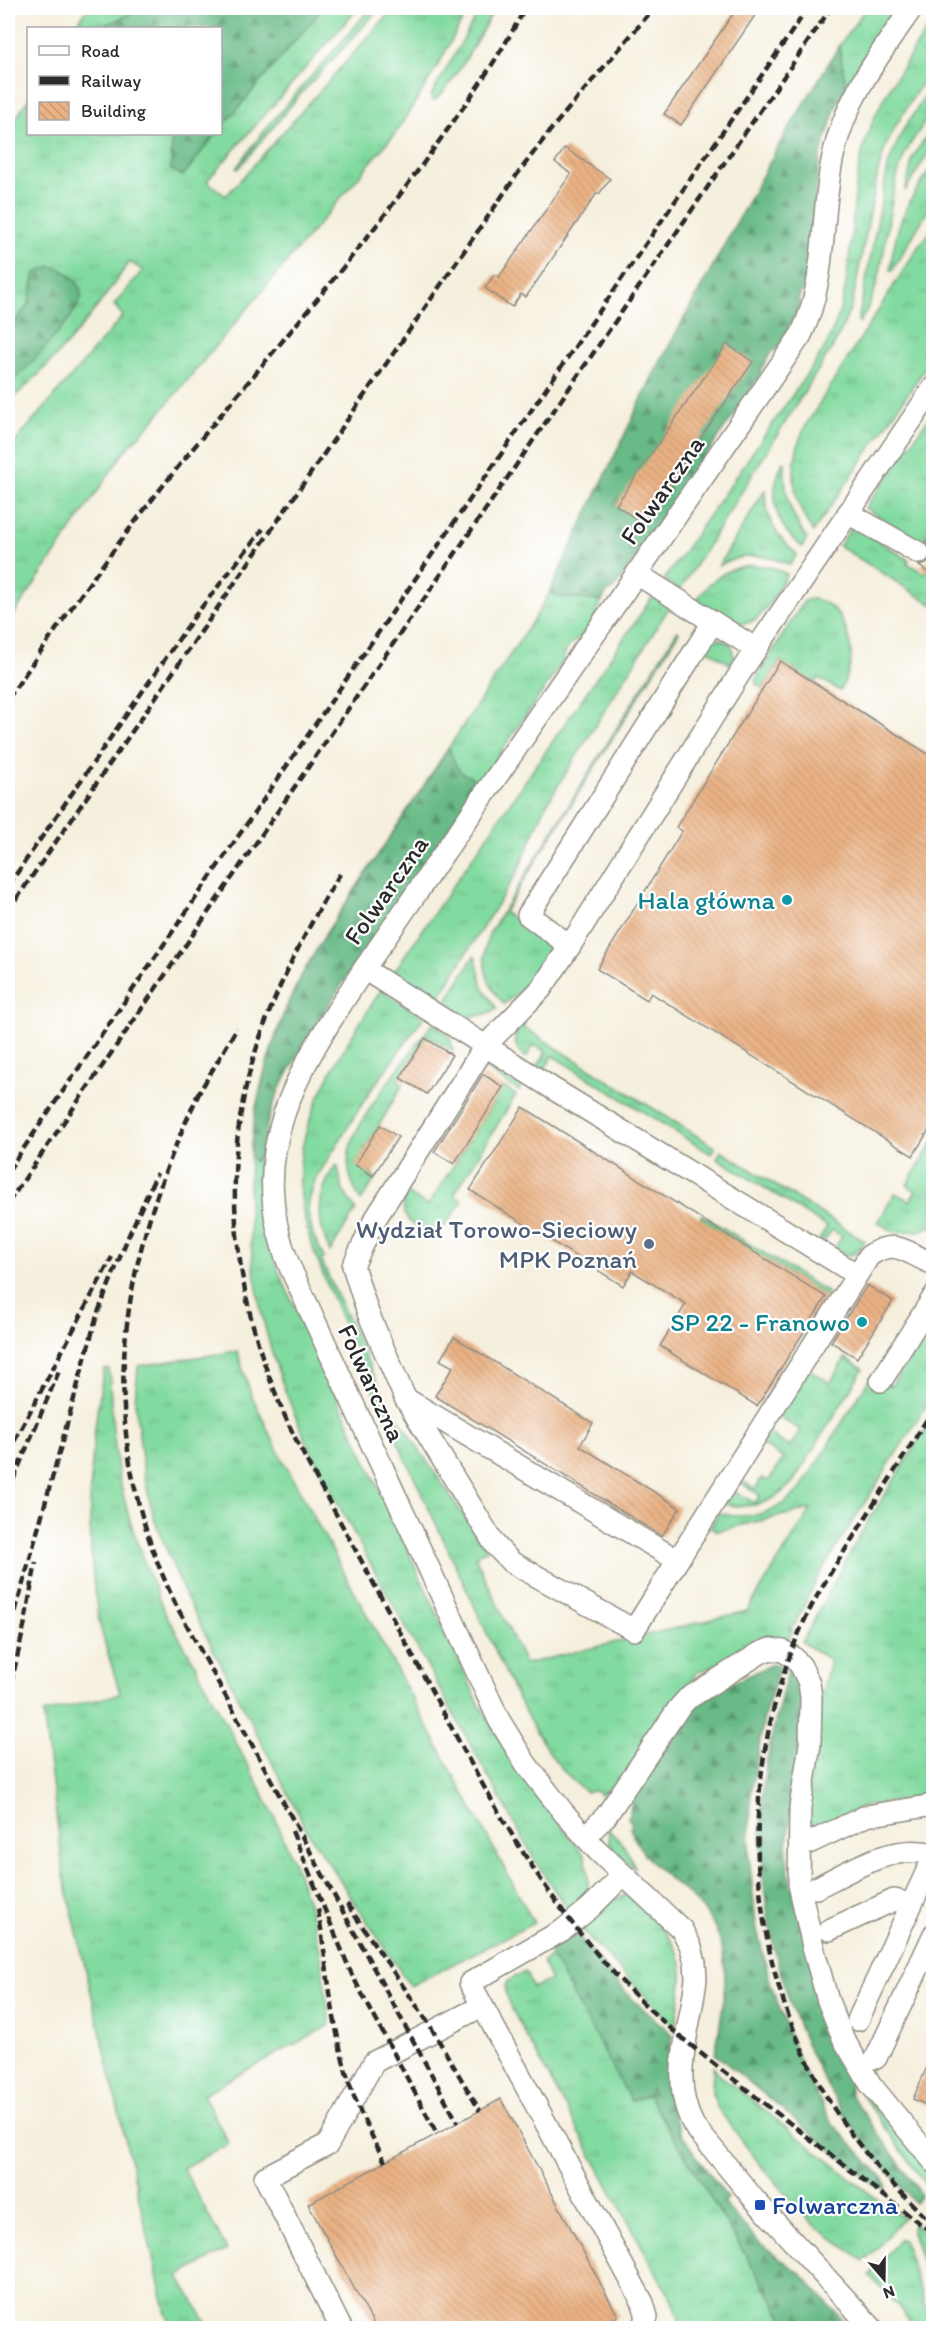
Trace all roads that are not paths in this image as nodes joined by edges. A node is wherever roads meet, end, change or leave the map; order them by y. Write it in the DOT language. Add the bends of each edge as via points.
graph roads {
  1 [pos="912,8"];
  2 [pos="933,387"];
  3 [pos="848,513"];
  4 [pos="918,553"];
  5 [pos="637,574"];
  6 [pos="712,622"];
  7 [pos="756,649"];
  8 [pos="570,946"];
  9 [pos="364,969"];
  10 [pos="485,1046"];
  11 [pos="933,1264"];
  12 [pos="856,1274"];
  13 [pos="933,1296"];
  14 [pos="881,1381"];
  15 [pos="405,1398"];
  16 [pos="677,1560"];
  17 [pos="933,1805"];
  18 [pos="585,1837"];
  19 [pos="811,1842"];
  20 [pos="933,1855"];
  21 [pos="623,1875"];
  22 [pos="816,1888"];
  23 [pos="911,1904"];
  24 [pos="830,1930"];
  25 [pos="933,1934"];
  26 [pos="482,2006"];
  27 [pos="858,2020"];
  28 [pos="876,2058"];
  29 [pos="933,2162"];
  30 [pos="341,2328"];
  31 [pos="643,2328"];
  32 [pos="872,2328"];
  1 -- 5 [label="street, Folwarczna" via="862,82 840,130 830,173 818,286 801,335"];
  2 -- 3 [label="street"];
  3 -- 4 [label="street"];
  3 -- 7 [label="street"];
  5 -- 6 [label="street"];
  5 -- 9 [label="street, Folwarczna"];
  6 -- 7 [label="street"];
  6 -- 8 [label="street" via="528,915"];
  7 -- 8 [label="street"];
  8 -- 10 [label="street" via="541,988"];
  9 -- 10 [label="street"];
  9 -- 18 [label="street, Folwarczna" via="297,1080 283,1113 272,1174 277,1226 323,1343 499,1720 526,1764"];
  10 -- 12 [label="street"];
  10 -- 15 [label="street" via="374,1221 353,1266"];
  11 -- 12 [label="street" via="903,1248 887,1248 868,1257"];
  12 -- 16 [label="street"];
  13 -- 14 [label="street"];
  15 -- 16 [label="street"];
  15 -- 16 [label="street" via="495,1545 511,1563 634,1630"];
  17 -- 19 [label="street" via="866,1816"];
  18 -- 21 [label="street, Folwarczna"];
  18 -- 29 [label="street" via="606,1816 687,1699 760,1653 777,1649 793,1657 805,1674 811,1697 810,1744 800,1808 799,1884 814,1951 844,2040 872,2085"];
  20 -- 22 [label="street" via="918,1850 881,1856"];
  20 -- 23 [label="street"];
  21 -- 26 [label="street" via="563,1930 470,1983"];
  21 -- 32 [label="street, Folwarczna" via="676,1923 694,1955 695,1988 681,2084 687,2114 754,2199"];
  23 -- 24 [label="street" via="894,1900"];
  23 -- 27 [label="street"];
  25 -- 28 [label="street"];
  26 -- 30 [label="street" via="374,2062 328,2144 265,2177"];
  26 -- 31 [label="street" via="643,2303 647,2317"];
}
